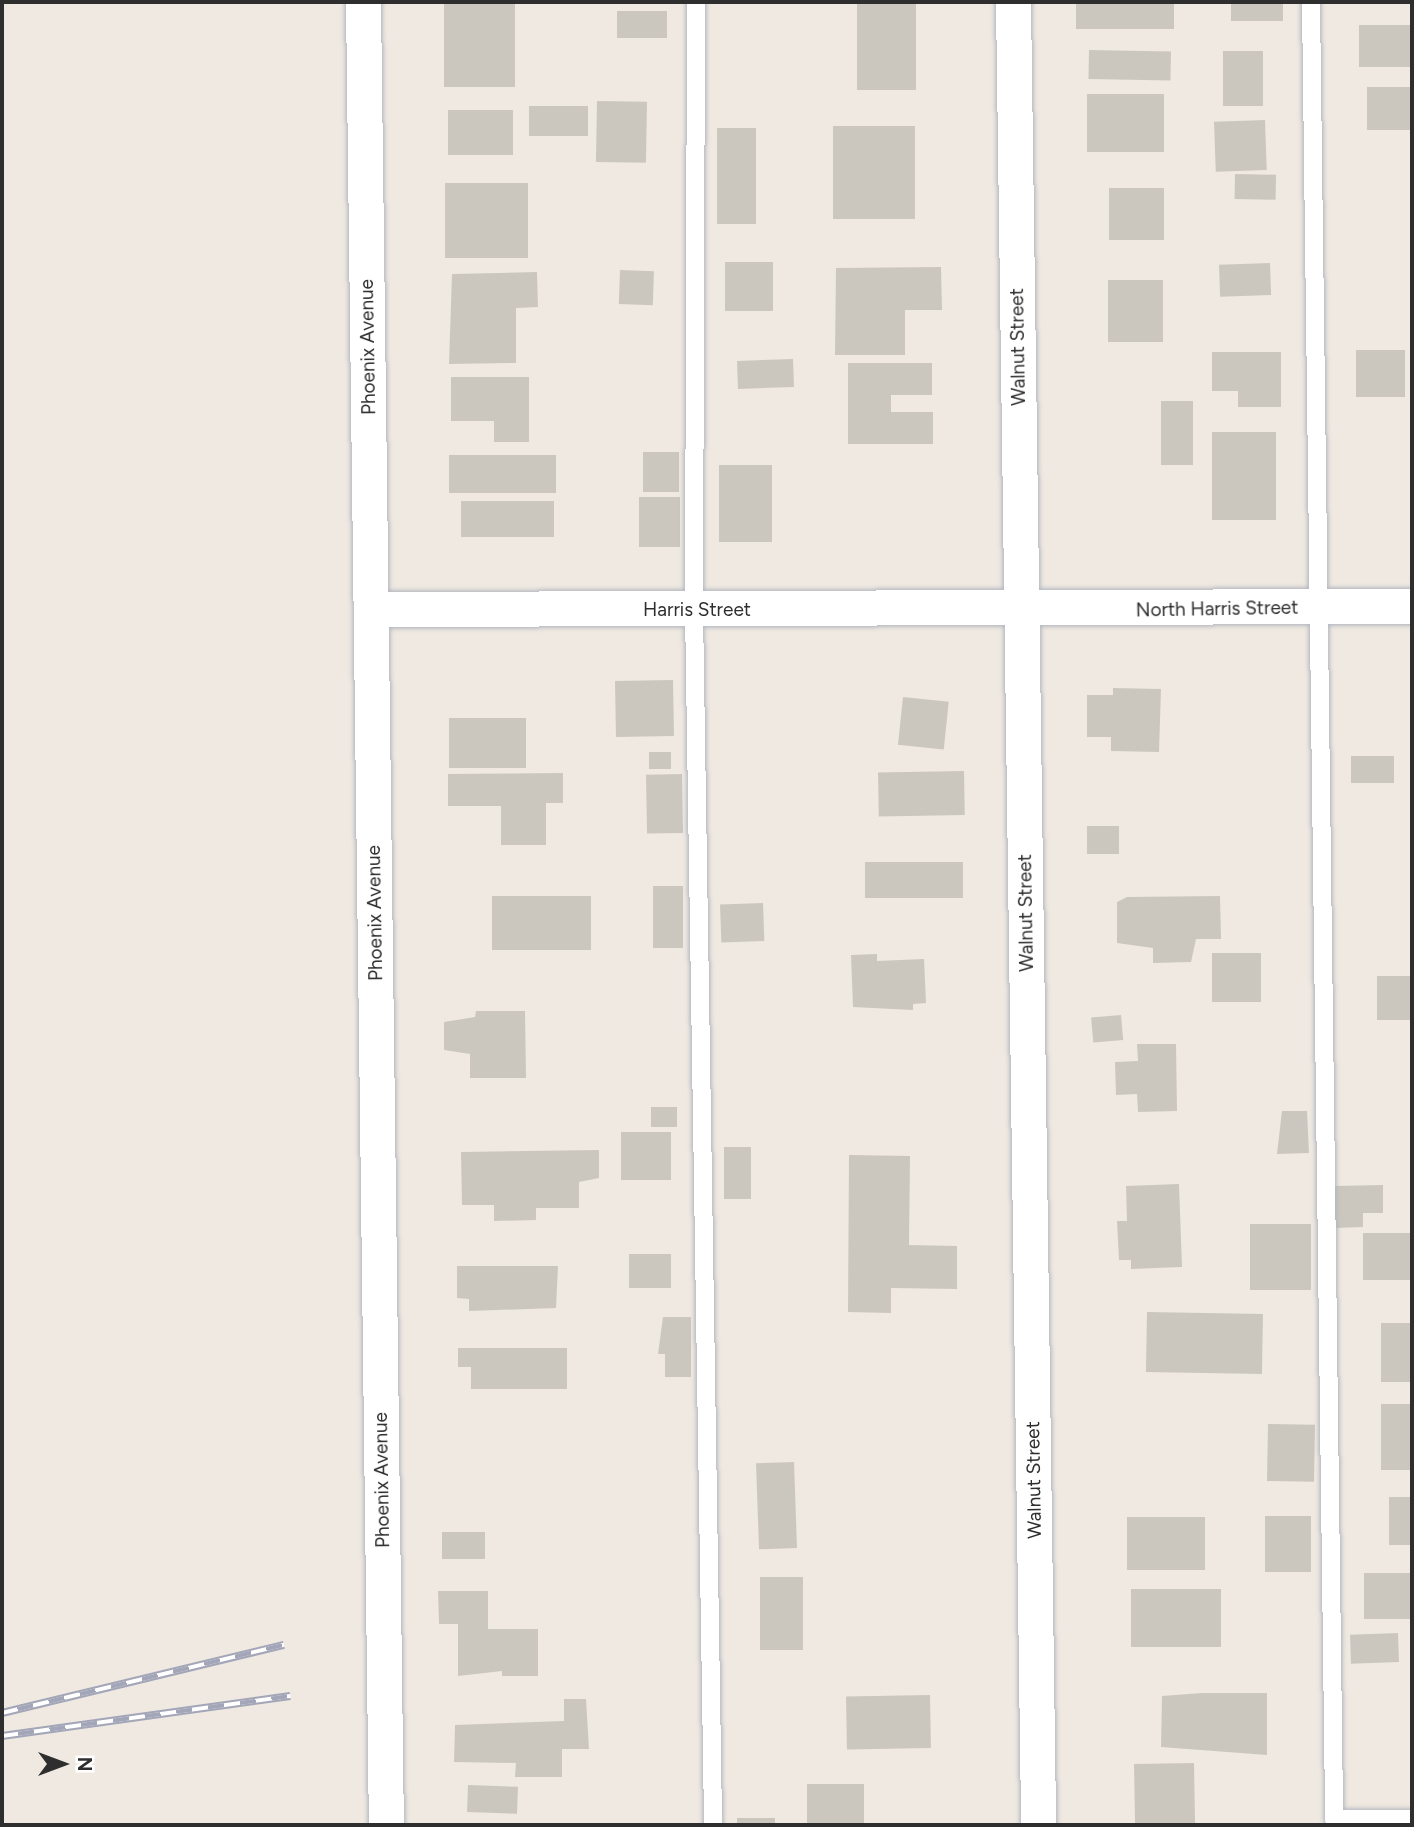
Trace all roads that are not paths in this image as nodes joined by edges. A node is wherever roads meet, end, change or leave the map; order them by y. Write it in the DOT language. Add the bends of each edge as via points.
graph roads {
  1 [pos="363,2"];
  2 [pos="696,2"];
  3 [pos="1013,2"];
  4 [pos="1311,2"];
  5 [pos="1412,606"];
  6 [pos="1316,607"];
  7 [pos="372,609"];
  8 [pos="694,610"];
  9 [pos="1022,611"];
  10 [pos="1412,1819"];
  11 [pos="386,1825"];
  12 [pos="713,1825"];
  13 [pos="1038,1825"];
  1 -- 7 [label="street, Phoenix Avenue"];
  2 -- 8 [label="lane"];
  3 -- 9 [label="street, Walnut Street"];
  4 -- 6 [label="lane"];
  5 -- 6 [label="street, North Harris Street"];
  6 -- 9 [label="street, North Harris Street"];
  6 -- 10 [label="lane" via="1334,1819"];
  7 -- 8 [label="street, Harris Street"];
  7 -- 11 [label="street, Phoenix Avenue"];
  8 -- 9 [label="street, Harris Street"];
  8 -- 12 [label="lane"];
  9 -- 13 [label="street, Walnut Street"];
}
